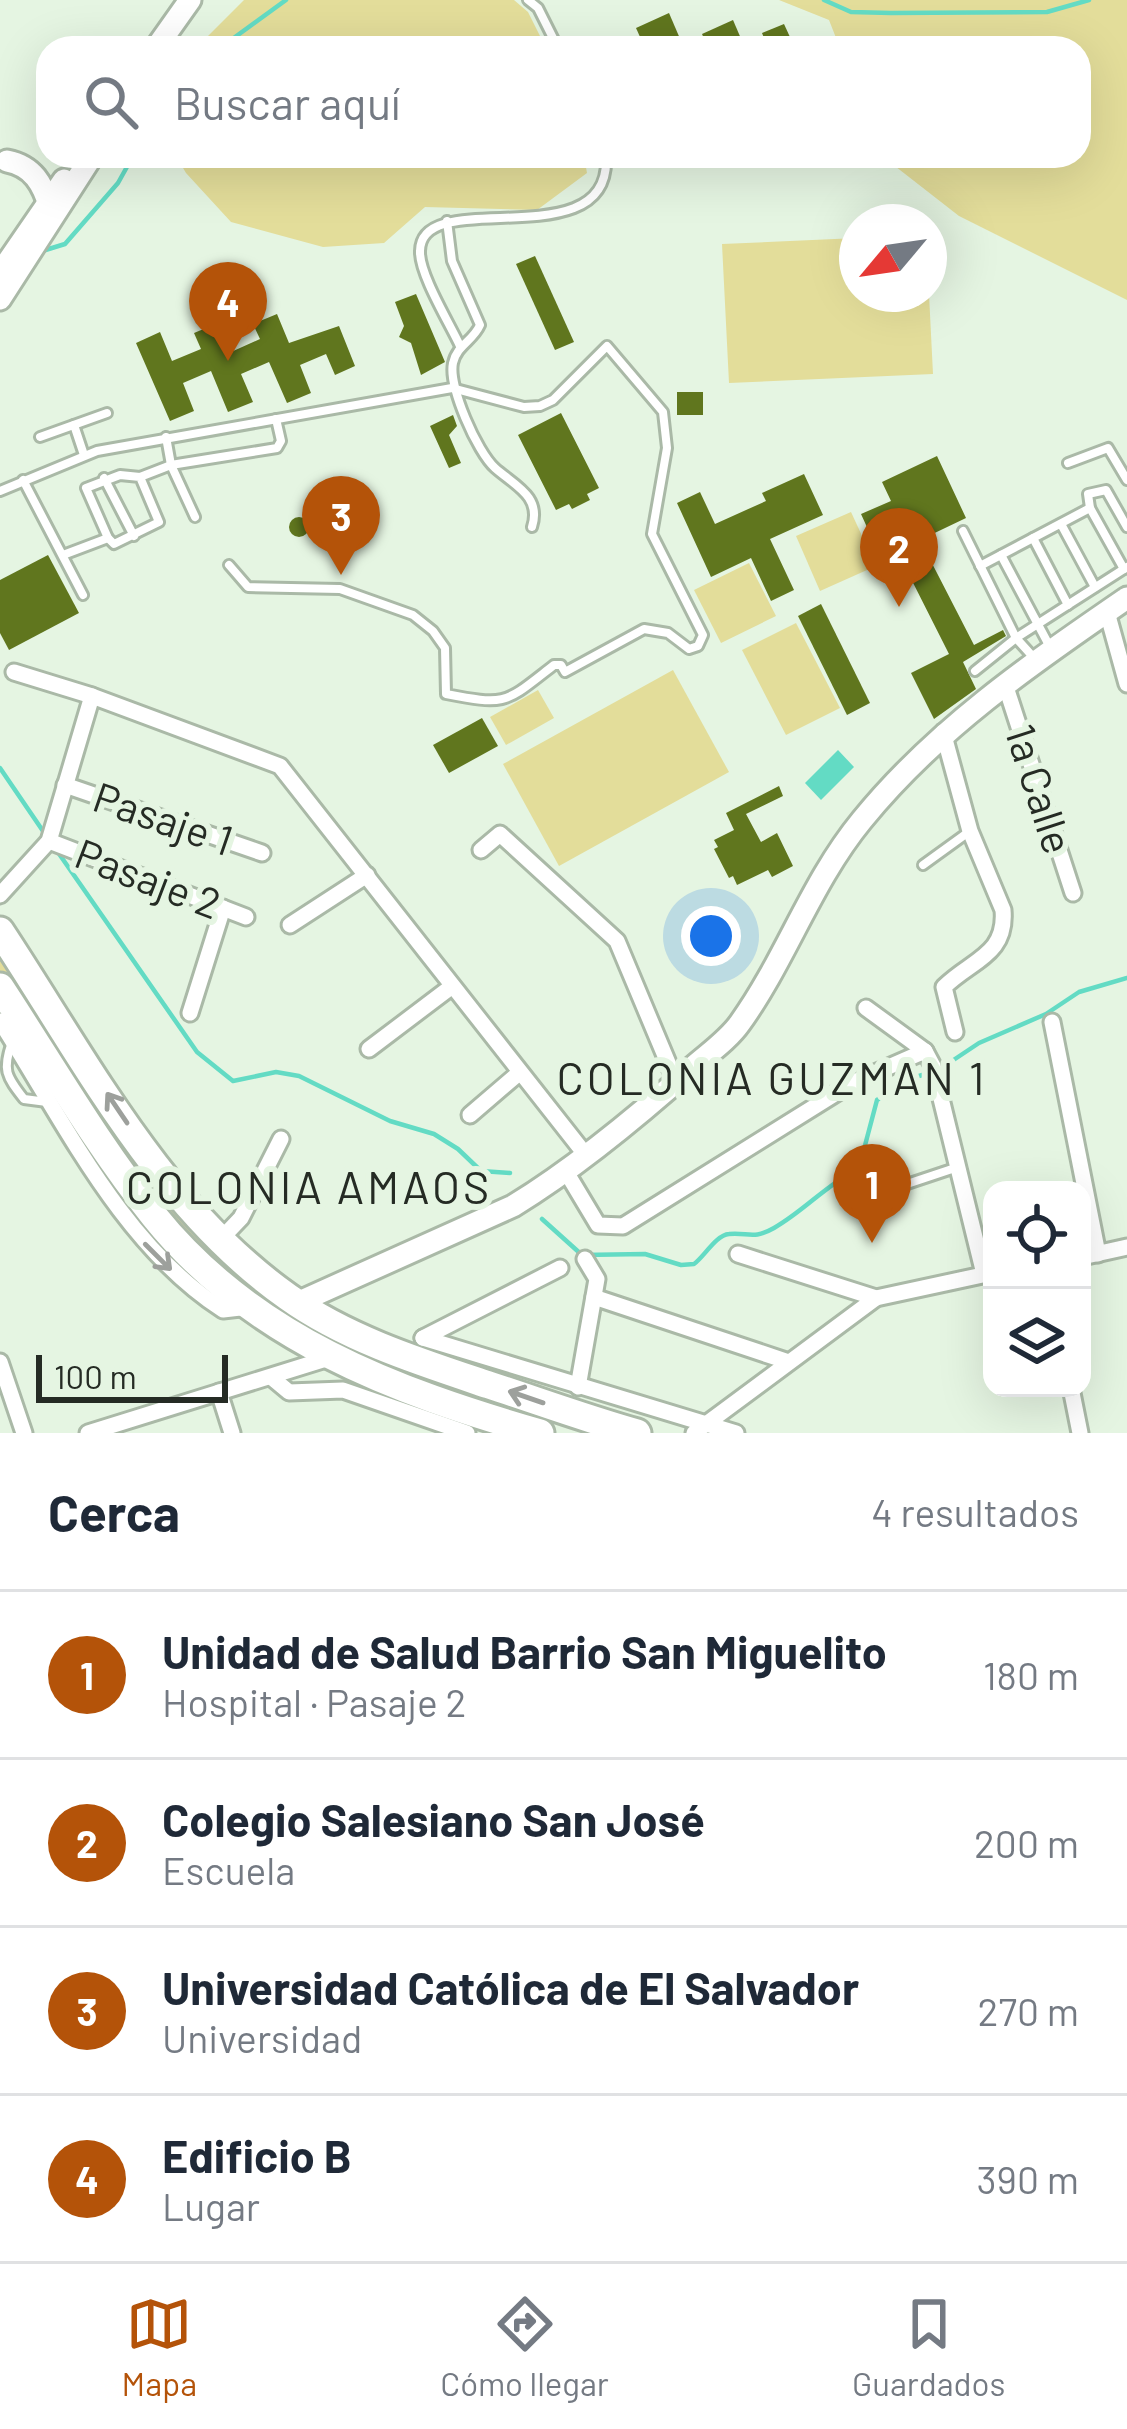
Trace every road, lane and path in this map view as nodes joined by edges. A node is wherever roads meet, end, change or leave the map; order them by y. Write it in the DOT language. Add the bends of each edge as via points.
graph roads {
  1 [pos="528,0"];
  2 [pos="186,2"];
  3 [pos="163,36"];
  4 [pos="552,36"];
  5 [pos="4,158"];
  6 [pos="74,168"];
  7 [pos="82,168"];
  8 [pos="605,168"];
  9 [pos="46,212"];
  10 [pos="447,221"];
  11 [pos="0,273"];
  12 [pos="0,298"];
  13 [pos="460,346"];
  14 [pos="452,388"];
  15 [pos="107,413"];
  16 [pos="276,419"];
  17 [pos="74,424"];
  18 [pos="40,437"];
  19 [pos="166,437"];
  20 [pos="84,455"];
  21 [pos="1068,463"];
  22 [pos="171,465"];
  23 [pos="140,476"];
  24 [pos="104,478"];
  25 [pos="22,480"];
  26 [pos="1127,480"];
  27 [pos="0,491"];
  28 [pos="1090,508"];
  29 [pos="195,517"];
  30 [pos="1061,524"];
  31 [pos="532,527"];
  32 [pos="1127,527"];
  33 [pos="963,531"];
  34 [pos="134,536"];
  35 [pos="108,538"];
  36 [pos="1033,538"];
  37 [pos="63,555"];
  38 [pos="1001,555"];
  39 [pos="230,565"];
  40 [pos="980,566"];
  41 [pos="1125,568"];
  42 [pos="1095,587"];
  43 [pos="83,596"];
  44 [pos="1127,598"];
  45 [pos="1068,605"];
  46 [pos="1107,612"];
  47 [pos="1037,625"];
  48 [pos="1016,638"];
  49 [pos="1044,654"];
  50 [pos="975,671"];
  51 [pos="14,672"];
  52 [pos="1005,684"];
  53 [pos="1127,684"];
  54 [pos="92,696"];
  55 [pos="943,732"];
  56 [pos="65,785"];
  57 [pos="970,831"];
  58 [pos="49,841"];
  59 [pos="481,850"];
  60 [pos="262,853"];
  61 [pos="923,865"];
  62 [pos="367,875"];
  63 [pos="1073,893"];
  64 [pos="0,895"];
  65 [pos="224,908"];
  66 [pos="246,916"];
  67 [pos="290,925"];
  68 [pos="0,931"];
  69 [pos="0,987"];
  70 [pos="451,987"];
  71 [pos="866,1008"];
  72 [pos="190,1013"];
  73 [pos="0,1021"];
  74 [pos="1052,1022"];
  75 [pos="955,1032"];
  76 [pos="369,1048"];
  77 [pos="925,1051"];
  78 [pos="519,1073"];
  79 [pos="676,1082"];
  80 [pos="470,1115"];
  81 [pos="281,1139"];
  82 [pos="585,1154"];
  83 [pos="957,1167"];
  84 [pos="565,1170"];
  85 [pos="1078,1181"];
  86 [pos="877,1194"];
  87 [pos="154,1215"];
  88 [pos="220,1240"];
  89 [pos="1127,1247"];
  90 [pos="738,1254"];
  91 [pos="1091,1255"];
  92 [pos="983,1257"];
  93 [pos="585,1259"];
  94 [pos="560,1268"];
  95 [pos="983,1275"];
  96 [pos="223,1287"];
  97 [pos="594,1297"];
  98 [pos="876,1298"];
  99 [pos="293,1300"];
  100 [pos="249,1307"];
  101 [pos="423,1338"];
  102 [pos="393,1351"];
  103 [pos="329,1358"];
  104 [pos="786,1361"];
  105 [pos="0,1362"];
  106 [pos="271,1377"];
  107 [pos="578,1387"];
  108 [pos="219,1392"];
  109 [pos="1073,1397"];
  110 [pos="699,1428"];
  111 [pos="24,1433"];
  112 [pos="88,1433"];
  113 [pos="232,1433"];
  114 [pos="467,1433"];
  115 [pos="540,1433"];
  116 [pos="638,1433"];
  117 [pos="736,1433"];
  118 [pos="1080,1433"];
  1 -- 4 [label="lane"];
  2 -- 3 [label="street"];
  5 -- 9 [label="street" via="33,174"];
  6 -- 9 [label="street"];
  7 -- 9 [label="street"];
  8 -- 10 [label="lane" via="594,193 558,213"];
  9 -- 11 [label="street"];
  9 -- 12 [label="street"];
  10 -- 13 [label="lane" via="452,261 480,325"];
  10 -- 13 [label="lane" via="424,238 420,255"];
  13 -- 14 [label="lane"];
  14 -- 16 [label="lane"];
  14 -- 31 [label="lane" via="488,460 516,480 534,507"];
  14 -- 39 [label="lane" via="540,406 607,346 663,412 667,448 651,528 700,623 698,646 644,629 565,672 554,664 515,696 490,703 446,694 445,649 413,615 340,589 248,586"];
  15 -- 17 [label="lane"];
  16 -- 19 [label="lane"];
  16 -- 22 [label="lane" via="277,448"];
  17 -- 18 [label="lane"];
  17 -- 20 [label="lane"];
  19 -- 20 [label="lane"];
  19 -- 22 [label="lane"];
  20 -- 25 [label="lane"];
  21 -- 26 [label="lane" via="1108,448"];
  22 -- 23 [label="lane"];
  22 -- 29 [label="lane"];
  23 -- 24 [label="lane"];
  23 -- 34 [label="lane" via="160,520"];
  24 -- 34 [label="lane"];
  24 -- 35 [label="lane" via="86,493"];
  25 -- 27 [label="lane"];
  25 -- 37 [label="lane"];
  28 -- 30 [label="lane"];
  28 -- 32 [label="lane" via="1088,494 1106,490"];
  28 -- 41 [label="lane"];
  30 -- 36 [label="lane"];
  30 -- 42 [label="lane"];
  33 -- 40 [label="lane"];
  34 -- 35 [label="lane" via="118,545"];
  35 -- 37 [label="lane"];
  36 -- 38 [label="lane"];
  36 -- 45 [label="lane"];
  37 -- 43 [label="lane"];
  38 -- 40 [label="lane"];
  38 -- 47 [label="lane"];
  40 -- 48 [label="lane"];
  41 -- 42 [label="lane"];
  42 -- 45 [label="lane"];
  44 -- 46 [label="street"];
  45 -- 47 [label="lane"];
  46 -- 49 [label="street"];
  46 -- 53 [label="street"];
  47 -- 48 [label="lane"];
  47 -- 49 [label="lane"];
  48 -- 49 [label="lane"];
  48 -- 50 [label="lane"];
  49 -- 52 [label="street"];
  51 -- 54 [label="street"];
  52 -- 55 [label="street"];
  52 -- 63 [label="street, 1a Calle"];
  54 -- 56 [label="street"];
  54 -- 62 [label="street" via="280,766"];
  55 -- 57 [label="street"];
  55 -- 79 [label="street" via="861,821 738,1027"];
  56 -- 58 [label="street"];
  56 -- 60 [label="street, Pasaje 1"];
  57 -- 61 [label="lane"];
  57 -- 75 [label="street" via="1004,930 944,987"];
  58 -- 64 [label="street"];
  58 -- 65 [label="street, Pasaje 2"];
  59 -- 79 [label="street" via="500,835 608,929"];
  62 -- 67 [label="street"];
  62 -- 70 [label="street"];
  65 -- 66 [label="street, Pasaje 2"];
  65 -- 72 [label="street"];
  88 -- 68 [label="highway, one-way" via="158,1168"];
  69 -- 87 [label="highway"];
  70 -- 76 [label="street"];
  70 -- 78 [label="street"];
  71 -- 77 [label="street"];
  73 -- 100 [label="street, one-way" via="138,1236 223,1310"];
  74 -- 85 [label="street"];
  77 -- 83 [label="street"];
  77 -- 84 [label="street" via="854,1082 630,1224 598,1225"];
  78 -- 80 [label="street"];
  78 -- 82 [label="street"];
  79 -- 82 [label="street"];
  81 -- 88 [label="street" via="241,1218"];
  82 -- 84 [label="street"];
  83 -- 86 [label="lane"];
  83 -- 92 [label="street"];
  84 -- 99 [label="street" via="467,1229"];
  87 -- 88 [label="highway" via="213,1262 227,1256"];
  87 -- 96 [label="highway"];
  88 -- 99 [label="highway"];
  89 -- 91 [label="street"];
  90 -- 98 [label="street"];
  93 -- 97 [label="street" via="597,1280"];
  94 -- 101 [label="street"];
  95 -- 98 [label="street"];
  96 -- 99 [label="highway" via="223,1274 235,1269"];
  96 -- 100 [label="highway"];
  97 -- 104 [label="street"];
  97 -- 107 [label="street"];
  98 -- 104 [label="street"];
  99 -- 102 [label="highway"];
  100 -- 103 [label="highway"];
  101 -- 102 [label="street"];
  101 -- 107 [label="street"];
  116 -- 102 [label="highway, one-way"];
  103 -- 106 [label="street"];
  103 -- 115 [label="highway"];
  104 -- 110 [label="street"];
  105 -- 111 [label="street"];
  106 -- 108 [label="street"];
  106 -- 114 [label="street" via="289,1392 343,1390"];
  107 -- 110 [label="street"];
  108 -- 112 [label="street"];
  108 -- 113 [label="street"];
  109 -- 118 [label="street"];
  110 -- 117 [label="street"];
}
